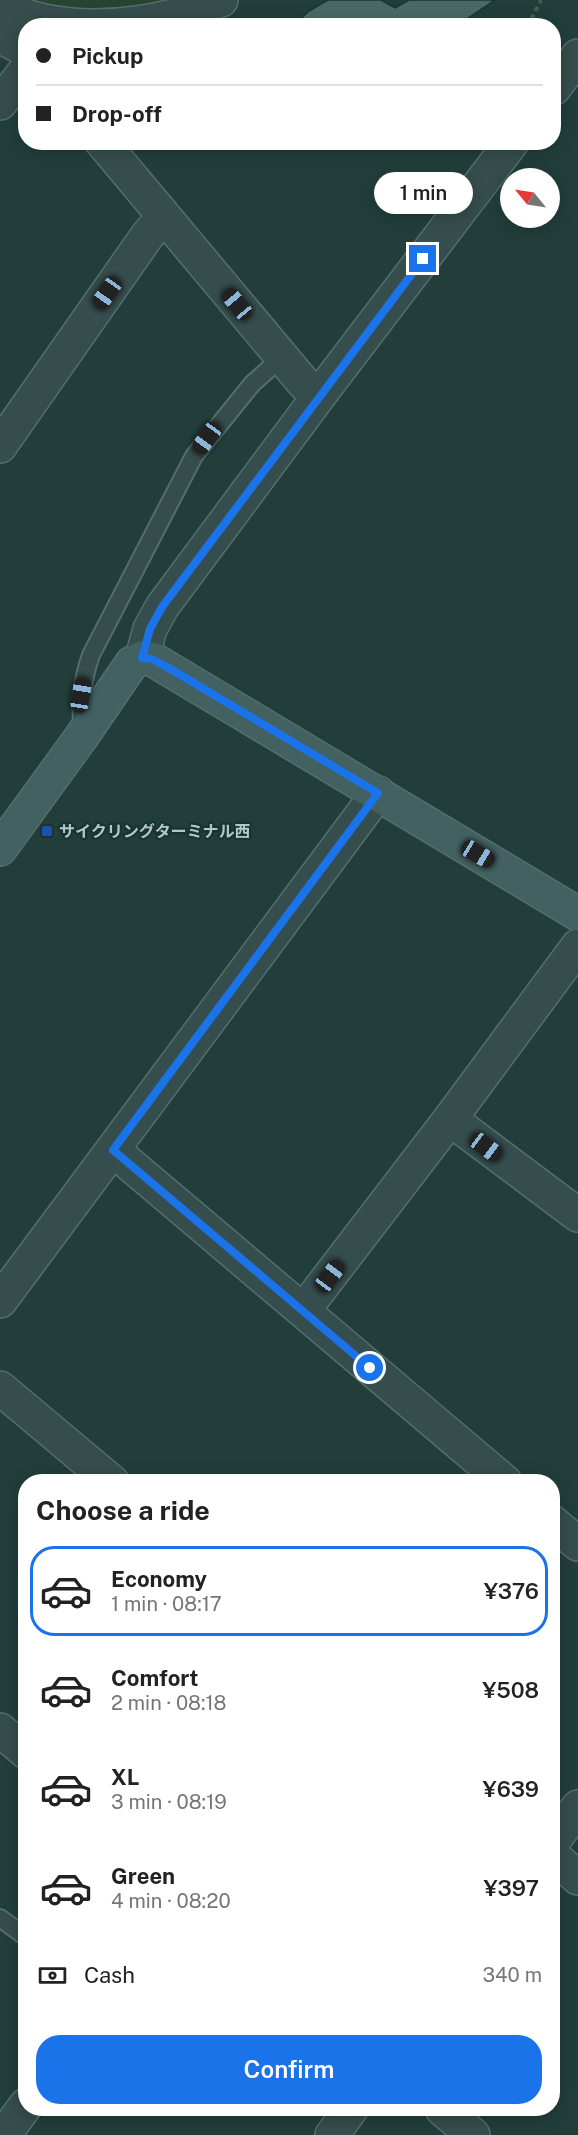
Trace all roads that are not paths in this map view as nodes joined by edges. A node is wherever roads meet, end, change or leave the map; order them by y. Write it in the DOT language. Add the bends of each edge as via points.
graph roads {
  1 [pos="221,0"];
  2 [pos="0,8"];
  3 [pos="35,18"];
  4 [pos="165,18"];
  5 [pos="0,36"];
  6 [pos="18,46"];
  7 [pos="578,56"];
  8 [pos="561,79"];
  9 [pos="18,80"];
  10 [pos="0,103"];
  11 [pos="109,150"];
  12 [pos="506,150"];
  13 [pos="163,217"];
  14 [pos="282,357"];
  15 [pos="318,397"];
  16 [pos="0,446"];
  17 [pos="142,658"];
  18 [pos="82,736"];
  19 [pos="378,793"];
  20 [pos="0,849"];
  21 [pos="578,914"];
  22 [pos="578,946"];
  23 [pos="450,1119"];
  24 [pos="113,1150"];
  25 [pos="578,1215"];
  26 [pos="0,1301"];
  27 [pos="303,1311"];
  28 [pos="0,1388"];
  29 [pos="102,1474"];
  30 [pos="496,1474"];
  31 [pos="560,1529"];
  32 [pos="578,1544"];
  33 [pos="0,1730"];
  34 [pos="18,1745"];
  35 [pos="578,1807"];
  36 [pos="560,1832"];
  37 [pos="560,1862"];
  38 [pos="578,1878"];
  39 [pos="0,1918"];
  40 [pos="18,1930"];
  41 [pos="18,2116"];
  42 [pos="346,2116"];
  43 [pos="4,2135"];
  44 [pos="332,2135"];
  1 -- 4 [label="street"];
  2 -- 3 [label="street"];
  5 -- 6 [label="street"];
  7 -- 8 [label="street"];
  9 -- 10 [label="street"];
  11 -- 13 [label="street"];
  12 -- 15 [label="street"];
  13 -- 14 [label="street"];
  13 -- 16 [label="street"];
  14 -- 15 [label="street"];
  14 -- 18 [label="lane" via="252,384 194,456 91,655 81,695"];
  15 -- 17 [label="street" via="162,607 150,629"];
  17 -- 18 [label="street" via="132,663"];
  17 -- 19 [label="street" via="174,671"];
  18 -- 20 [label="street"];
  19 -- 21 [label="street"];
  19 -- 24 [label="street"];
  22 -- 23 [label="street"];
  23 -- 25 [label="street"];
  23 -- 27 [label="street"];
  24 -- 26 [label="street"];
  24 -- 27 [label="street"];
  27 -- 30 [label="street"];
  28 -- 29 [label="street"];
  31 -- 32 [label="street"];
  33 -- 34 [label="street"];
  35 -- 36 [label="street"];
  37 -- 38 [label="street"];
  39 -- 40 [label="lane"];
  41 -- 43 [label="street"];
  42 -- 44 [label="street"];
}
